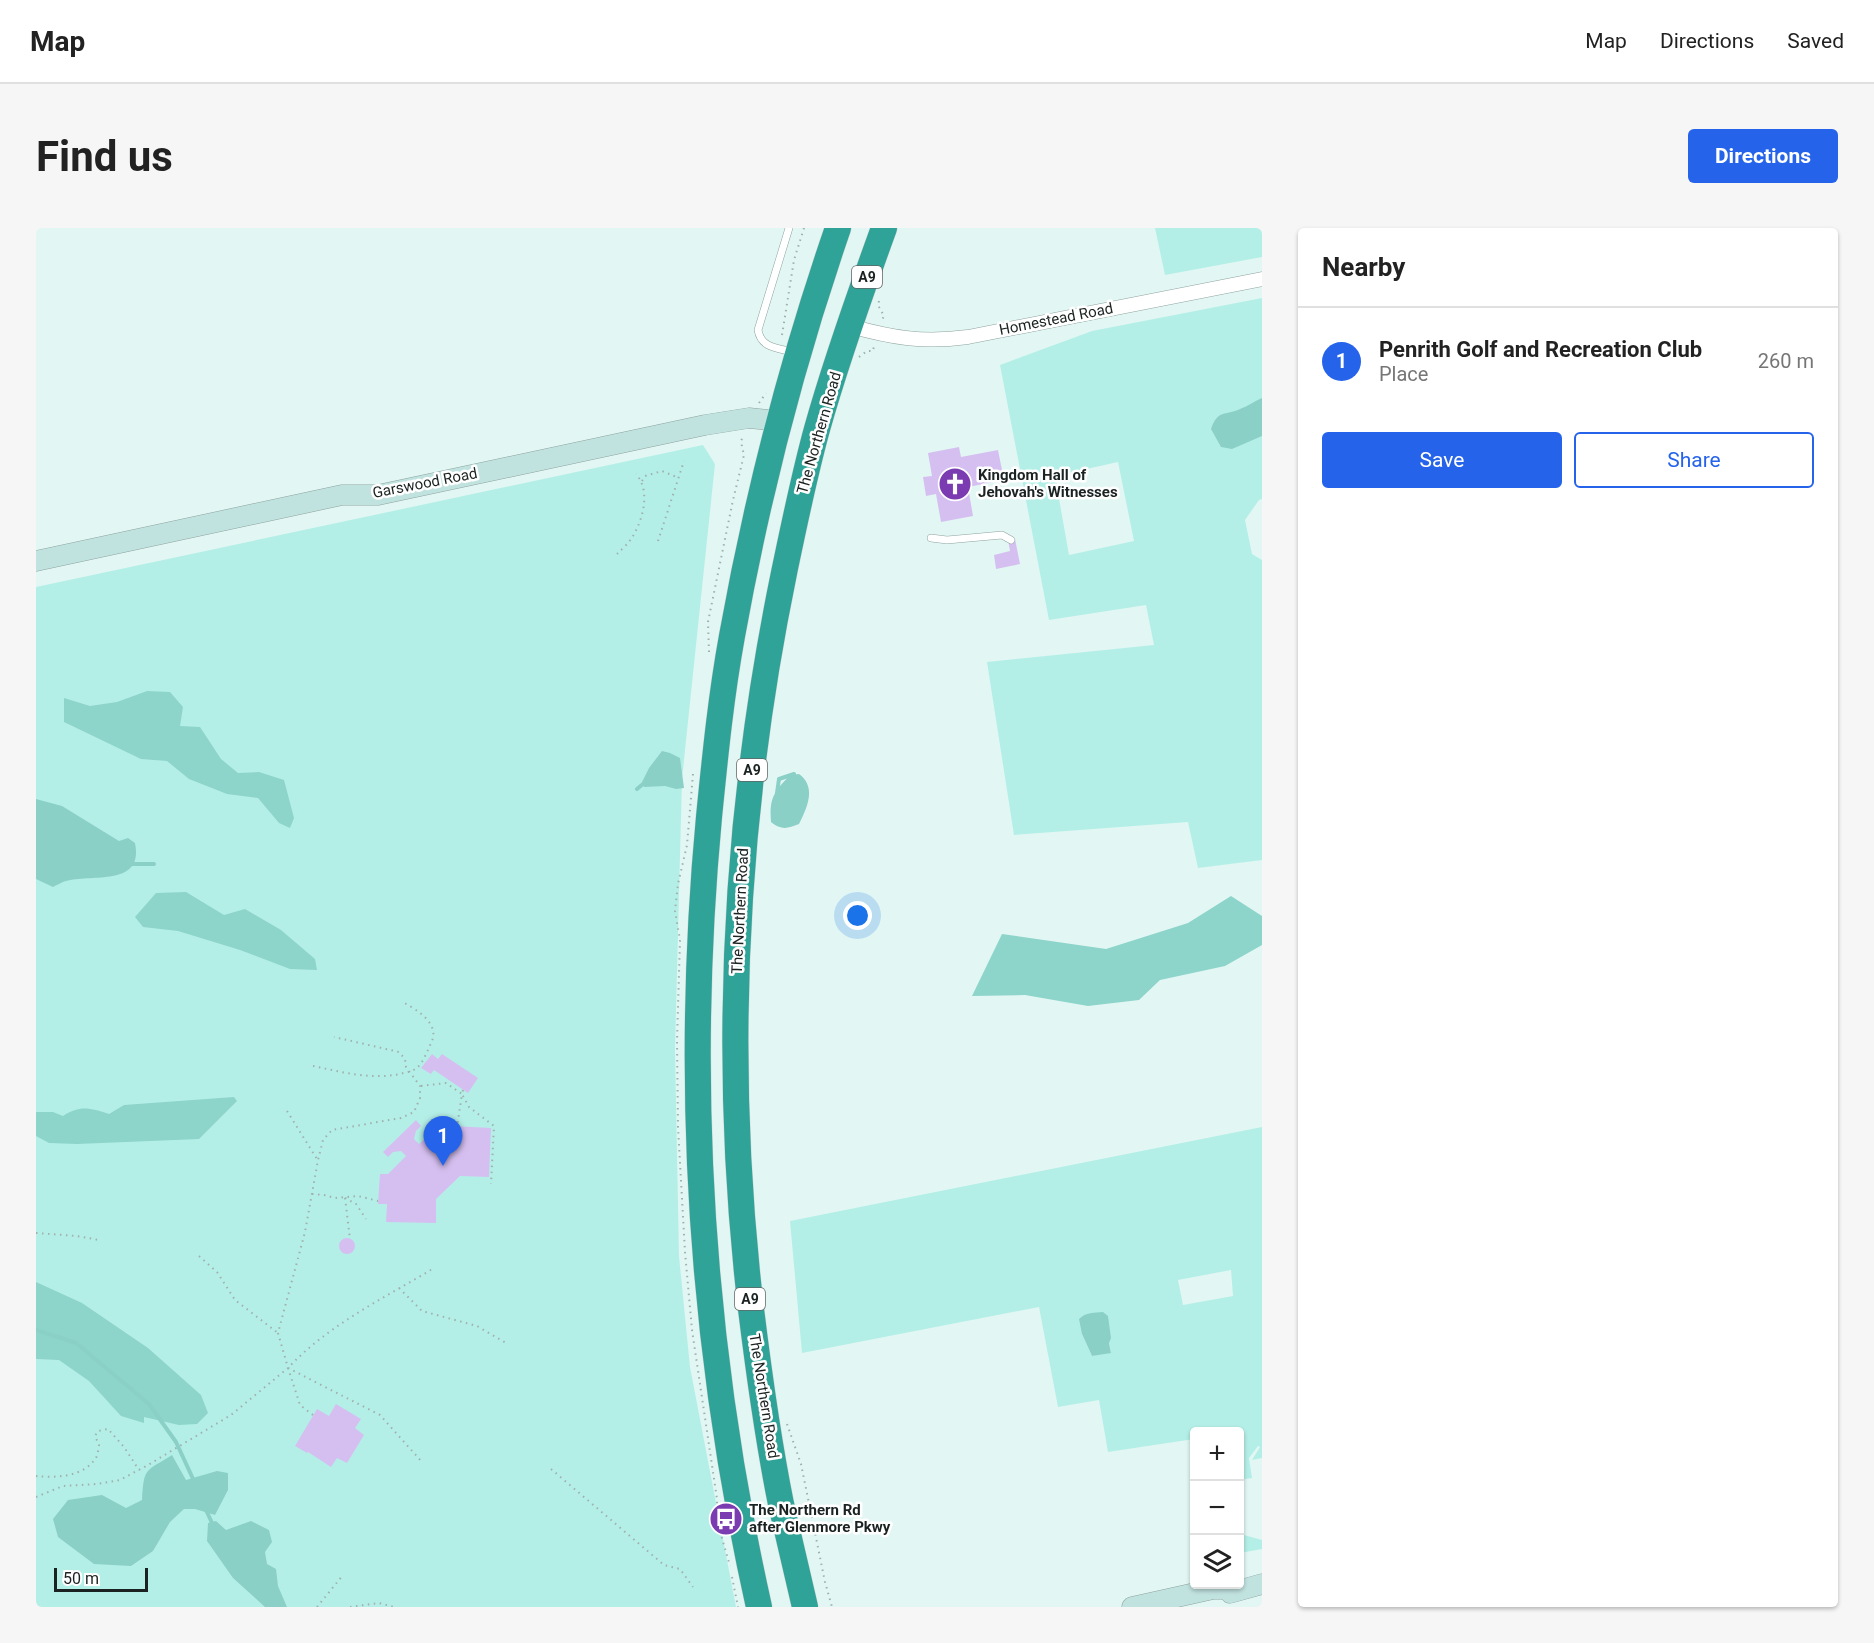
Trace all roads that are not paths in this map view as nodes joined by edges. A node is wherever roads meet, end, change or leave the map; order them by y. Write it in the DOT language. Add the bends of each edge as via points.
graph roads {
  1 [pos="789,228"];
  2 [pos="838,228"];
  3 [pos="884,228"];
  4 [pos="1262,279"];
  5 [pos="850,326"];
  6 [pos="798,353"];
  7 [pos="779,421"];
  8 [pos="931,538"];
  9 [pos="1011,540"];
  10 [pos="36,561"];
  11 [pos="1262,1584"];
  12 [pos="1244,1588"];
  13 [pos="1209,1589"];
  14 [pos="1241,1589"];
  15 [pos="806,1606"];
  16 [pos="759,1607"];
  17 [pos="1132,1607"];
  18 [pos="1182,1607"];
  1 -- 6 [label="lane" via="758,330 765,344"];
  2 -- 6 [label="highway, A9"];
  3 -- 5 [label="highway, The Northern Road / A9"];
  4 -- 5 [label="street, Homestead Road" via="968,337 907,340"];
  5 -- 15 [label="highway, The Northern Road / A9" via="817,429 775,615 747,802 737,949 737,1132 751,1308 781,1502"];
  6 -- 7 [label="highway, A9"];
  7 -- 10 [label="street, Garswood Road" via="749,418 705,425 378,495 342,495"];
  7 -- 16 [label="highway, A9" via="757,510 722,699 704,865 697,1032 698,1139 709,1304 732,1471"];
  8 -- 9 [label="lane" via="1002,535"];
  11 -- 12 [label="street"];
  13 -- 17 [label="street"];
  14 -- 18 [label="street"];
}
